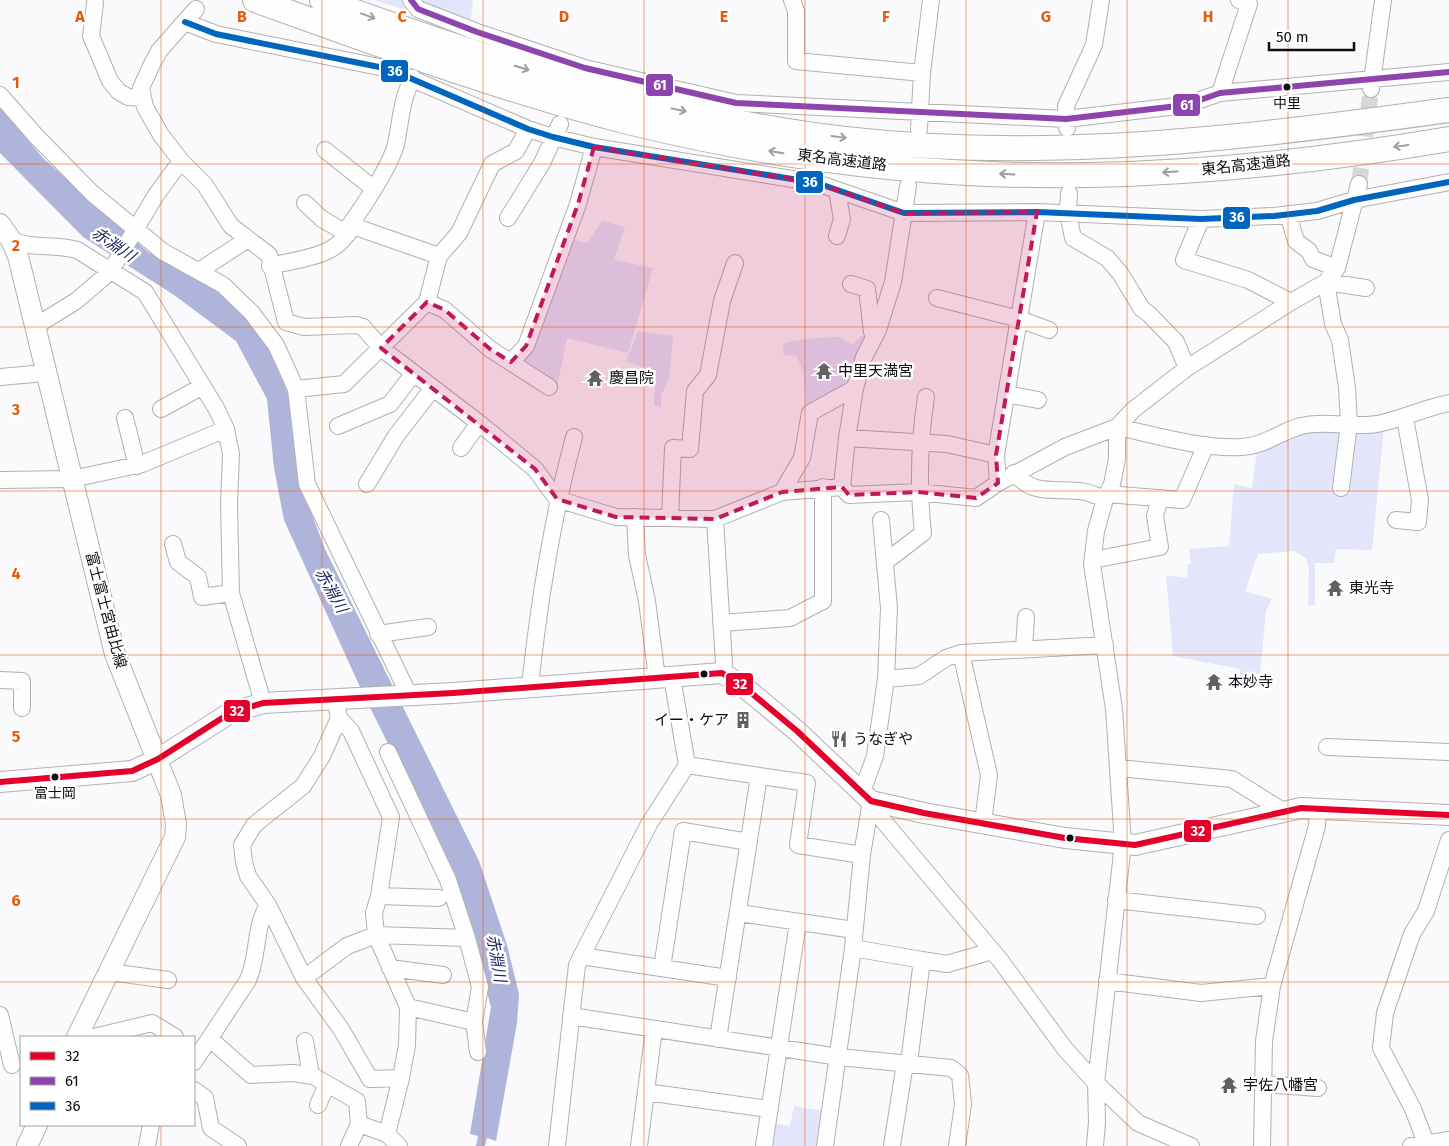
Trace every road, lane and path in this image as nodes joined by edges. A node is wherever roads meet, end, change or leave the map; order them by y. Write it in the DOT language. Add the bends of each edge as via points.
graph roads {
  1 [pos="255,0"];
  2 [pos="322,0"];
  3 [pos="410,0"];
  4 [pos="792,0"];
  5 [pos="931,0"];
  6 [pos="1101,0"];
  7 [pos="1239,0"];
  8 [pos="1383,0"];
  9 [pos="95,3"];
  10 [pos="196,8"];
  11 [pos="185,22"];
  12 [pos="1449,72"];
  13 [pos="922,73"];
  14 [pos="413,78"];
  15 [pos="1371,84"];
  16 [pos="1220,93"];
  17 [pos="0,94"];
  18 [pos="143,98"];
  19 [pos="1449,110"];
  20 [pos="919,121"];
  21 [pos="1067,123"];
  22 [pos="528,129"];
  23 [pos="556,130"];
  24 [pos="1449,139"];
  25 [pos="594,147"];
  26 [pos="325,150"];
  27 [pos="181,161"];
  28 [pos="1449,182"];
  29 [pos="1359,184"];
  30 [pos="908,186"];
  31 [pos="373,188"];
  32 [pos="837,190"];
  33 [pos="1069,193"];
  34 [pos="1354,200"];
  35 [pos="305,203"];
  36 [pos="1037,212"];
  37 [pos="904,213"];
  38 [pos="1068,213"];
  39 [pos="1288,214"];
  40 [pos="508,218"];
  41 [pos="1201,218"];
  42 [pos="136,229"];
  43 [pos="349,229"];
  44 [pos="6,232"];
  45 [pos="837,236"];
  46 [pos="248,239"];
  47 [pos="439,256"];
  48 [pos="735,263"];
  49 [pos="270,266"];
  50 [pos="1337,268"];
  51 [pos="199,271"];
  52 [pos="110,272"];
  53 [pos="1326,282"];
  54 [pos="850,284"];
  55 [pos="1366,288"];
  56 [pos="937,298"];
  57 [pos="427,302"];
  58 [pos="1290,302"];
  59 [pos="1019,319"];
  60 [pos="34,327"];
  61 [pos="1049,330"];
  62 [pos="876,334"];
  63 [pos="380,348"];
  64 [pos="511,362"];
  65 [pos="1187,368"];
  66 [pos="44,369"];
  67 [pos="0,371"];
  68 [pos="414,373"];
  69 [pos="0,377"];
  70 [pos="203,386"];
  71 [pos="549,387"];
  72 [pos="433,388"];
  73 [pos="855,388"];
  74 [pos="296,389"];
  75 [pos="1006,394"];
  76 [pos="926,397"];
  77 [pos="1038,400"];
  78 [pos="1449,403"];
  79 [pos="161,409"];
  80 [pos="125,418"];
  81 [pos="1405,418"];
  82 [pos="479,423"];
  83 [pos="1349,423"];
  84 [pos="338,426"];
  85 [pos="1117,427"];
  86 [pos="226,429"];
  87 [pos="574,437"];
  88 [pos="846,438"];
  89 [pos="920,441"];
  90 [pos="1206,445"];
  91 [pos="461,448"];
  92 [pos="996,455"];
  93 [pos="137,466"];
  94 [pos="1014,473"];
  95 [pos="72,479"];
  96 [pos="0,480"];
  97 [pos="998,483"];
  98 [pos="367,484"];
  99 [pos="824,487"];
  100 [pos="842,487"];
  101 [pos="1341,488"];
  102 [pos="782,492"];
  103 [pos="918,492"];
  104 [pos="1106,497"];
  105 [pos="1160,498"];
  106 [pos="557,499"];
  107 [pos="635,517"];
  108 [pos="670,518"];
  109 [pos="715,519"];
  110 [pos="881,520"];
  111 [pos="1396,520"];
  112 [pos="173,544"];
  113 [pos="1093,560"];
  114 [pos="885,562"];
  115 [pos="231,593"];
  116 [pos="1026,617"];
  117 [pos="721,623"];
  118 [pos="428,627"];
  119 [pos="378,634"];
  120 [pos="1105,644"];
  121 [pos="1024,648"];
  122 [pos="961,653"];
  123 [pos="722,673"];
  124 [pos="664,677"];
  125 [pos="0,680"];
  126 [pos="886,680"];
  127 [pos="530,686"];
  128 [pos="407,695"];
  129 [pos="263,703"];
  130 [pos="22,708"];
  131 [pos="337,708"];
  132 [pos="1327,746"];
  133 [pos="388,752"];
  134 [pos="1449,752"];
  135 [pos="158,759"];
  136 [pos="687,765"];
  137 [pos="1119,768"];
  138 [pos="759,776"];
  139 [pos="0,782"];
  140 [pos="867,796"];
  141 [pos="1318,809"];
  142 [pos="1283,811"];
  143 [pos="1449,815"];
  144 [pos="983,823"];
  145 [pos="1449,840"];
  146 [pos="749,842"];
  147 [pos="1123,844"];
  148 [pos="862,856"];
  149 [pos="379,896"];
  150 [pos="439,898"];
  151 [pos="1116,900"];
  152 [pos="268,905"];
  153 [pos="739,913"];
  154 [pos="1257,916"];
  155 [pos="798,922"];
  156 [pos="854,930"];
  157 [pos="376,934"];
  158 [pos="467,938"];
  159 [pos="853,948"];
  160 [pos="992,950"];
  161 [pos="581,956"];
  162 [pos="922,960"];
  163 [pos="390,968"];
  164 [pos="662,968"];
  165 [pos="110,972"];
  166 [pos="443,975"];
  167 [pos="304,978"];
  168 [pos="728,978"];
  169 [pos="168,980"];
  170 [pos="1107,981"];
  171 [pos="1272,986"];
  172 [pos="408,1007"];
  173 [pos="0,1014"];
  174 [pos="571,1016"];
  175 [pos="474,1022"];
  176 [pos="654,1029"];
  177 [pos="78,1036"];
  178 [pos="98,1036"];
  179 [pos="173,1036"];
  180 [pos="718,1038"];
  181 [pos="210,1040"];
  182 [pos="305,1041"];
  183 [pos="778,1048"];
  184 [pos="478,1052"];
  185 [pos="196,1055"];
  186 [pos="839,1057"];
  187 [pos="907,1063"];
  188 [pos="11,1066"];
  189 [pos="311,1075"];
  190 [pos="401,1078"];
  191 [pos="1096,1083"];
  192 [pos="327,1084"];
  193 [pos="1263,1084"];
  194 [pos="1318,1088"];
  195 [pos="195,1091"];
  196 [pos="646,1092"];
  197 [pos="318,1105"];
  198 [pos="769,1109"];
  199 [pos="359,1124"];
  200 [pos="37,1126"];
  201 [pos="150,1126"];
  202 [pos="387,1134"];
  203 [pos="1449,1140"];
  204 [pos="1419,1145"];
  205 [pos="27,1146"];
  206 [pos="147,1146"];
  207 [pos="238,1146"];
  208 [pos="349,1146"];
  209 [pos="399,1146"];
  210 [pos="557,1146"];
  211 [pos="639,1146"];
  212 [pos="764,1146"];
  213 [pos="825,1146"];
  214 [pos="892,1146"];
  215 [pos="957,1146"];
  216 [pos="1095,1146"];
  217 [pos="1191,1146"];
  218 [pos="1262,1146"];
  24 -- 1 [label="highway, 東名高速道路, one-way" via="1255,165 1090,175 974,172 818,158 650,126 582,109 423,60"];
  2 -- 19 [label="highway, 東名高速道路, one-way" via="474,53 587,87 706,116 843,138 982,148 1087,148 1171,144"];
  3 -- 20 [label="street" via="418,9 585,68 736,103"];
  4 -- 13 [label="street" via="796,11 796,61"];
  5 -- 13 [label="street"];
  6 -- 21 [label="street" via="1094,46 1066,106"];
  7 -- 16 [label="street" via="1249,4"];
  8 -- 15 [label="street"];
  9 -- 18 [label="street" via="91,36 110,82 128,97"];
  10 -- 11 [label="street"];
  11 -- 14 [label="street" via="216,34 389,69"];
  11 -- 18 [label="street" via="159,51 141,88"];
  12 -- 15 [label="street"];
  13 -- 20 [label="street"];
  14 -- 22 [label="street"];
  14 -- 31 [label="street" via="400,111 395,146"];
  15 -- 16 [label="street"];
  16 -- 21 [label="street" via="1186,105"];
  17 -- 42 [label="street" via="92,193"];
  18 -- 27 [label="street" via="161,135"];
  20 -- 21 [label="street"];
  22 -- 23 [label="street"];
  22 -- 47 [label="street" via="516,151 492,164 459,233"];
  23 -- 25 [label="street"];
  23 -- 40 [label="street" via="542,163"];
  25 -- 32 [label="street" via="817,183"];
  25 -- 64 [label="street" via="578,204 526,346"];
  26 -- 31 [label="street"];
  27 -- 42 [label="street"];
  27 -- 46 [label="street" via="205,184 231,226"];
  28 -- 34 [label="street"];
  29 -- 34 [label="street"];
  30 -- 37 [label="street"];
  31 -- 43 [label="street"];
  32 -- 37 [label="street"];
  32 -- 45 [label="street" via="842,220"];
  33 -- 38 [label="street"];
  34 -- 39 [label="street"];
  34 -- 50 [label="street"];
  35 -- 43 [label="street" via="322,219"];
  36 -- 37 [label="street"];
  36 -- 38 [label="street"];
  36 -- 59 [label="street"];
  37 -- 62 [label="street" via="893,282"];
  38 -- 41 [label="street"];
  38 -- 65 [label="street" via="1073,238 1107,258 1142,309 1176,342"];
  39 -- 41 [label="street"];
  39 -- 50 [label="street" via="1296,242 1309,251 1313,259"];
  41 -- 58 [label="street" via="1184,260 1248,280"];
  42 -- 51 [label="street" via="162,251"];
  42 -- 52 [label="street"];
  43 -- 47 [label="street"];
  43 -- 49 [label="street" via="329,251"];
  44 -- 52 [label="street" via="28,247 65,246 77,250"];
  44 -- 60 [label="main road, 富士富士宮由比線" via="18,256"];
  46 -- 49 [label="street" via="268,255"];
  46 -- 51 [label="street"];
  47 -- 57 [label="street"];
  48 -- 108 [label="street" via="722,301 708,375 695,391 690,449 673,448"];
  49 -- 63 [label="street" via="286,322 304,326 356,325 363,327"];
  50 -- 53 [label="street"];
  51 -- 74 [label="street" via="223,285 251,312 276,345"];
  52 -- 60 [label="street" via="76,301"];
  52 -- 70 [label="street" via="145,292"];
  53 -- 55 [label="street"];
  53 -- 58 [label="street"];
  53 -- 83 [label="street" via="1333,324 1344,361"];
  54 -- 62 [label="street" via="867,289 872,332"];
  56 -- 59 [label="street"];
  57 -- 63 [label="street"];
  57 -- 64 [label="street" via="446,310 490,349"];
  58 -- 65 [label="street"];
  59 -- 61 [label="street"];
  59 -- 75 [label="street"];
  60 -- 66 [label="main road, 富士富士宮由比線"];
  62 -- 73 [label="street" via="864,357"];
  63 -- 68 [label="street"];
  63 -- 74 [label="street" via="344,384"];
  64 -- 71 [label="street"];
  65 -- 85 [label="street" via="1133,410"];
  66 -- 67 [label="street"];
  66 -- 69 [label="street"];
  66 -- 95 [label="main road, 富士富士宮由比線"];
  68 -- 72 [label="street"];
  68 -- 84 [label="street" via="390,404"];
  70 -- 79 [label="street"];
  70 -- 86 [label="street"];
  72 -- 82 [label="street"];
  72 -- 98 [label="street" via="396,436"];
  73 -- 88 [label="street"];
  73 -- 102 [label="street" via="810,413 802,458"];
  74 -- 119 [label="street" via="307,484"];
  75 -- 77 [label="street"];
  75 -- 92 [label="street"];
  76 -- 89 [label="street"];
  78 -- 81 [label="street" via="1428,407"];
  80 -- 93 [label="street"];
  81 -- 83 [label="street" via="1374,424"];
  81 -- 111 [label="street" via="1420,500 1418,522"];
  82 -- 91 [label="street"];
  82 -- 106 [label="street" via="534,469"];
  83 -- 90 [label="street" via="1302,426 1263,444 1240,447"];
  83 -- 101 [label="street"];
  85 -- 90 [label="street"];
  85 -- 94 [label="street" via="1065,447"];
  85 -- 104 [label="street" via="1117,459"];
  86 -- 93 [label="street"];
  86 -- 115 [label="street" via="232,454 229,504"];
  87 -- 106 [label="street"];
  88 -- 89 [label="street"];
  88 -- 100 [label="street"];
  89 -- 92 [label="street"];
  89 -- 103 [label="street"];
  90 -- 105 [label="street" via="1182,500"];
  92 -- 97 [label="street"];
  93 -- 95 [label="street"];
  94 -- 97 [label="street"];
  94 -- 104 [label="street" via="1024,484 1038,489 1081,491"];
  95 -- 96 [label="street"];
  95 -- 135 [label="main road, 富士富士宮由比線" via="115,654"];
  97 -- 103 [label="street" via="976,498"];
  99 -- 100 [label="street"];
  99 -- 102 [label="street"];
  99 -- 117 [label="street" via="824,601 790,618"];
  100 -- 103 [label="street" via="849,495"];
  102 -- 109 [label="street"];
  103 -- 114 [label="street" via="923,533"];
  104 -- 105 [label="street"];
  104 -- 113 [label="street" via="1096,531"];
  105 -- 113 [label="street" via="1156,516 1160,547"];
  106 -- 107 [label="street" via="616,517"];
  106 -- 127 [label="street" via="538,612"];
  107 -- 108 [label="street"];
  107 -- 124 [label="street" via="637,555"];
  108 -- 109 [label="street"];
  109 -- 117 [label="street"];
  110 -- 114 [label="street"];
  112 -- 115 [label="street" via="178,562 198,577 202,597"];
  113 -- 120 [label="street"];
  114 -- 126 [label="street" via="889,608"];
  115 -- 129 [label="street"];
  116 -- 121 [label="street"];
  117 -- 123 [label="street"];
  118 -- 119 [label="street"];
  119 -- 128 [label="street"];
  120 -- 121 [label="street"];
  120 -- 137 [label="street"];
  121 -- 122 [label="street"];
  122 -- 126 [label="street" via="946,658 918,676"];
  122 -- 144 [label="street" via="988,775"];
  123 -- 124 [label="main road"];
  123 -- 140 [label="main road" via="743,686 797,731"];
  124 -- 127 [label="main road"];
  124 -- 136 [label="street"];
  125 -- 130 [label="street" via="22,681"];
  126 -- 140 [label="street"];
  127 -- 128 [label="main road"];
  128 -- 131 [label="main road" via="361,698"];
  129 -- 131 [label="main road"];
  129 -- 135 [label="main road" via="230,713"];
  131 -- 149 [label="street" via="391,817"];
  131 -- 152 [label="street" via="322,756 303,786 254,825 242,845 248,876"];
  132 -- 134 [label="street"];
  133 -- 158 [label="street" via="448,880"];
  135 -- 139 [label="main road" via="132,771"];
  135 -- 165 [label="main road, 富士富士宮由比線" via="171,794 175,836"];
  136 -- 138 [label="street"];
  136 -- 161 [label="street" via="649,824"];
  137 -- 142 [label="street" via="1232,779"];
  137 -- 147 [label="street"];
  138 -- 146 [label="street"];
  138 -- 148 [label="street" via="807,783 798,845"];
  140 -- 144 [label="main road"];
  140 -- 148 [label="street"];
  140 -- 160 [label="street" via="875,811"];
  141 -- 142 [label="main road"];
  141 -- 143 [label="main road"];
  141 -- 171 [label="street" via="1317,826"];
  142 -- 147 [label="main road" via="1135,845"];
  144 -- 147 [label="main road" via="1065,838"];
  145 -- 204 [label="street" via="1426,911 1412,934 1385,1013 1380,1048 1413,1109"];
  146 -- 153 [label="street"];
  146 -- 164 [label="street" via="683,831"];
  147 -- 151 [label="street"];
  148 -- 156 [label="street"];
  149 -- 150 [label="street"];
  149 -- 157 [label="street" via="374,913"];
  151 -- 154 [label="street"];
  151 -- 170 [label="street"];
  152 -- 167 [label="street"];
  152 -- 181 [label="street" via="261,916 254,966 248,980"];
  153 -- 155 [label="street"];
  153 -- 168 [label="street"];
  155 -- 156 [label="street"];
  155 -- 183 [label="street"];
  156 -- 159 [label="street"];
  157 -- 158 [label="street"];
  157 -- 163 [label="street"];
  157 -- 167 [label="street" via="347,946"];
  158 -- 175 [label="street" via="480,987"];
  159 -- 162 [label="street"];
  159 -- 186 [label="street"];
  160 -- 162 [label="street" via="947,964"];
  160 -- 191 [label="street" via="1065,1049"];
  161 -- 164 [label="street"];
  161 -- 174 [label="street"];
  162 -- 187 [label="street"];
  163 -- 166 [label="street"];
  163 -- 172 [label="street"];
  164 -- 168 [label="street"];
  165 -- 169 [label="street"];
  165 -- 177 [label="main road, 富士富士宮由比線"];
  167 -- 190 [label="street" via="341,1029 370,1079"];
  168 -- 180 [label="street"];
  170 -- 171 [label="street" via="1201,993"];
  170 -- 191 [label="street"];
  171 -- 193 [label="street" via="1264,1041"];
  172 -- 175 [label="street"];
  172 -- 190 [label="street" via="407,1045"];
  173 -- 188 [label="street"];
  174 -- 176 [label="street"];
  174 -- 210 [label="street"];
  175 -- 184 [label="street"];
  176 -- 180 [label="street"];
  176 -- 196 [label="street"];
  178 -- 179 [label="street" via="152,1023"];
  180 -- 183 [label="street"];
  181 -- 185 [label="street"];
  181 -- 189 [label="street" via="251,1075"];
  182 -- 189 [label="street"];
  183 -- 186 [label="street"];
  183 -- 198 [label="street"];
  186 -- 187 [label="street"];
  186 -- 213 [label="street"];
  187 -- 214 [label="street"];
  187 -- 215 [label="street" via="943,1066 960,1075 963,1104"];
  189 -- 192 [label="street"];
  190 -- 202 [label="street"];
  191 -- 216 [label="street" via="1098,1122"];
  191 -- 217 [label="street" via="1138,1123"];
  192 -- 197 [label="street"];
  192 -- 199 [label="street" via="357,1101"];
  193 -- 194 [label="street"];
  193 -- 218 [label="street"];
  195 -- 207 [label="street" via="205,1098 211,1128"];
  196 -- 198 [label="street"];
  196 -- 211 [label="street"];
  198 -- 212 [label="street"];
  199 -- 202 [label="street"];
  199 -- 208 [label="street"];
  200 -- 205 [label="main road"];
  201 -- 206 [label="street"];
  202 -- 209 [label="street"];
  203 -- 204 [label="street"];
}
